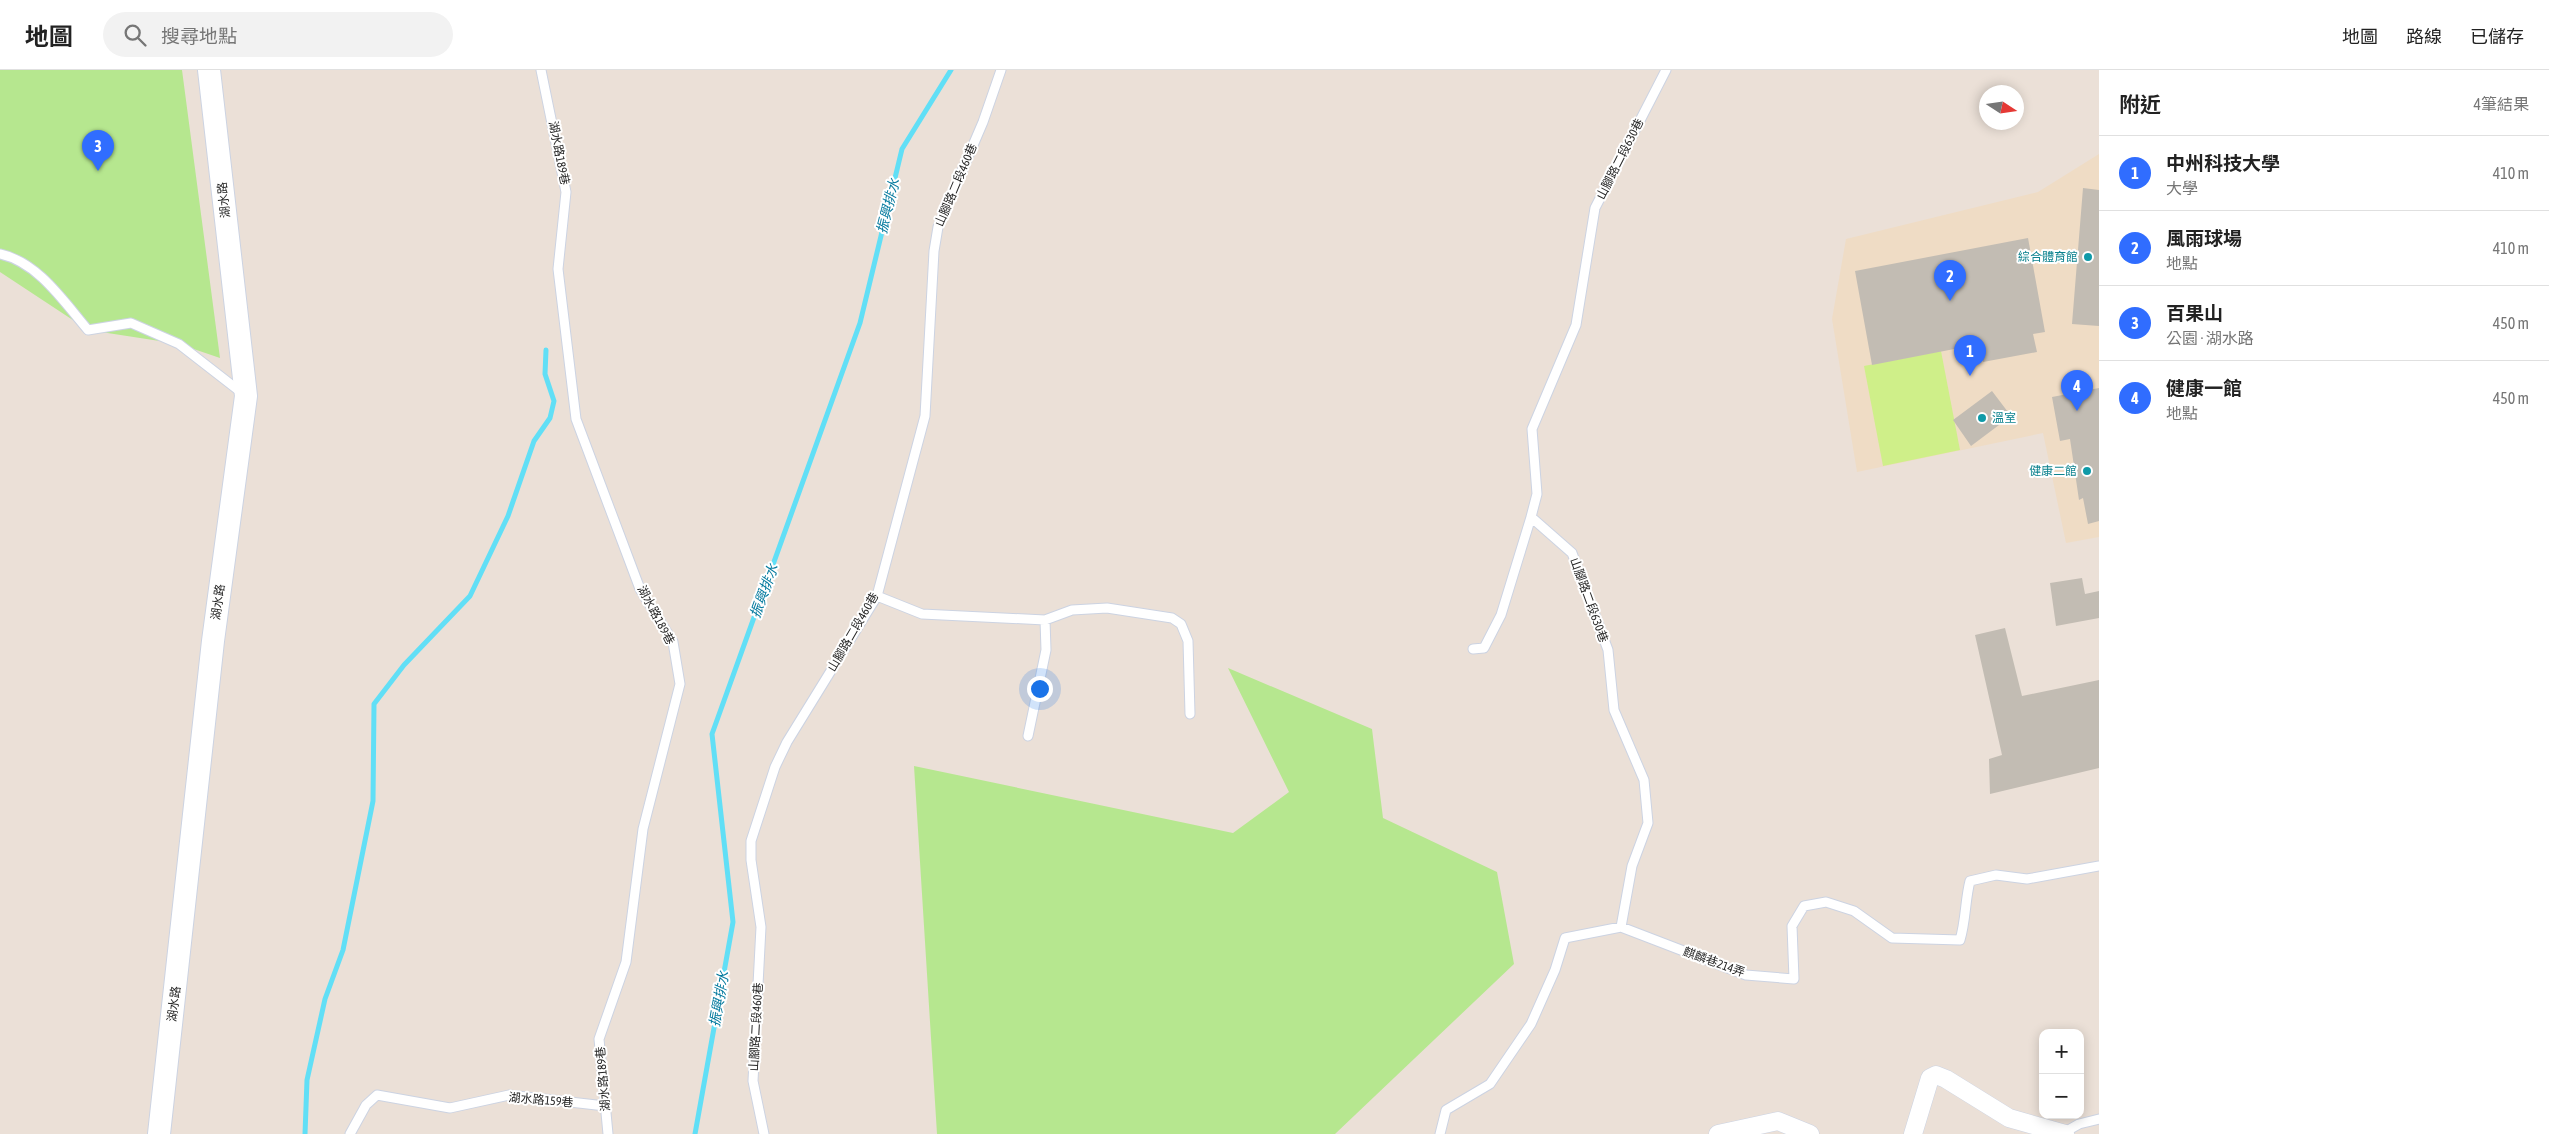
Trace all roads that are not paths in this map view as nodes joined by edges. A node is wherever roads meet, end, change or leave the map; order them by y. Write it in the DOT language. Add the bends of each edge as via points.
graph roads {
  1 [pos="209,70"];
  2 [pos="541,70"];
  3 [pos="1001,70"];
  4 [pos="1666,70"];
  5 [pos="0,254"];
  6 [pos="246,396"];
  7 [pos="1531,517"];
  8 [pos="876,596"];
  9 [pos="1045,620"];
  10 [pos="1473,648"];
  11 [pos="1190,714"];
  12 [pos="1028,736"];
  13 [pos="2099,866"];
  14 [pos="1621,927"];
  15 [pos="605,1106"];
  16 [pos="2099,1119"];
  17 [pos="2065,1133"];
  18 [pos="158,1134"];
  19 [pos="350,1134"];
  20 [pos="608,1134"];
  21 [pos="764,1134"];
  22 [pos="1440,1134"];
  23 [pos="1718,1134"];
  24 [pos="1810,1134"];
  25 [pos="1913,1134"];
  1 -- 6 [label="street, 湖水路"];
  2 -- 15 [label="lane, 湖水路189巷" via="566,192 558,269 576,419 640,590 673,642 680,684 643,829 626,962 599,1039"];
  3 -- 8 [label="lane, 山腳路二段460巷" via="983,122 938,227 925,416"];
  4 -- 7 [label="lane, 山腳路二段630巷" via="1595,208 1576,325 1532,429 1537,494"];
  5 -- 6 [label="lane" via="12,256 40,275 88,330 131,323 179,344"];
  6 -- 18 [label="street, 湖水路" via="213,641"];
  7 -- 10 [label="lane" via="1501,614 1484,648"];
  7 -- 14 [label="lane, 山腳路二段630巷" via="1572,554 1608,650 1614,710 1644,780 1648,823 1632,866"];
  8 -- 9 [label="lane" via="922,614"];
  8 -- 21 [label="lane, 山腳路二段460巷" via="787,742 775,766 751,841 761,927 753,1082"];
  9 -- 11 [label="lane" via="1072,610 1107,608 1148,613 1177,621 1188,641"];
  9 -- 12 [label="lane" via="1046,650"];
  13 -- 14 [label="lane, 麒麟巷214弄" via="2027,880 1996,875 1970,880 1960,940 1892,938 1854,912 1826,902 1804,906 1792,926 1794,979 1746,975"];
  14 -- 22 [label="lane" via="1565,938 1531,1024 1490,1084 1446,1110"];
  15 -- 19 [label="lane, 湖水路159巷" via="509,1095 450,1108 376,1095 366,1105"];
  15 -- 20 [label="lane, 湖水路189巷"];
  16 -- 17 [label="lane" via="2079,1124"];
  17 -- 25 [label="street" via="2009,1118 1936,1075 1930,1078"];
  23 -- 24 [label="street" via="1778,1121"];
}
